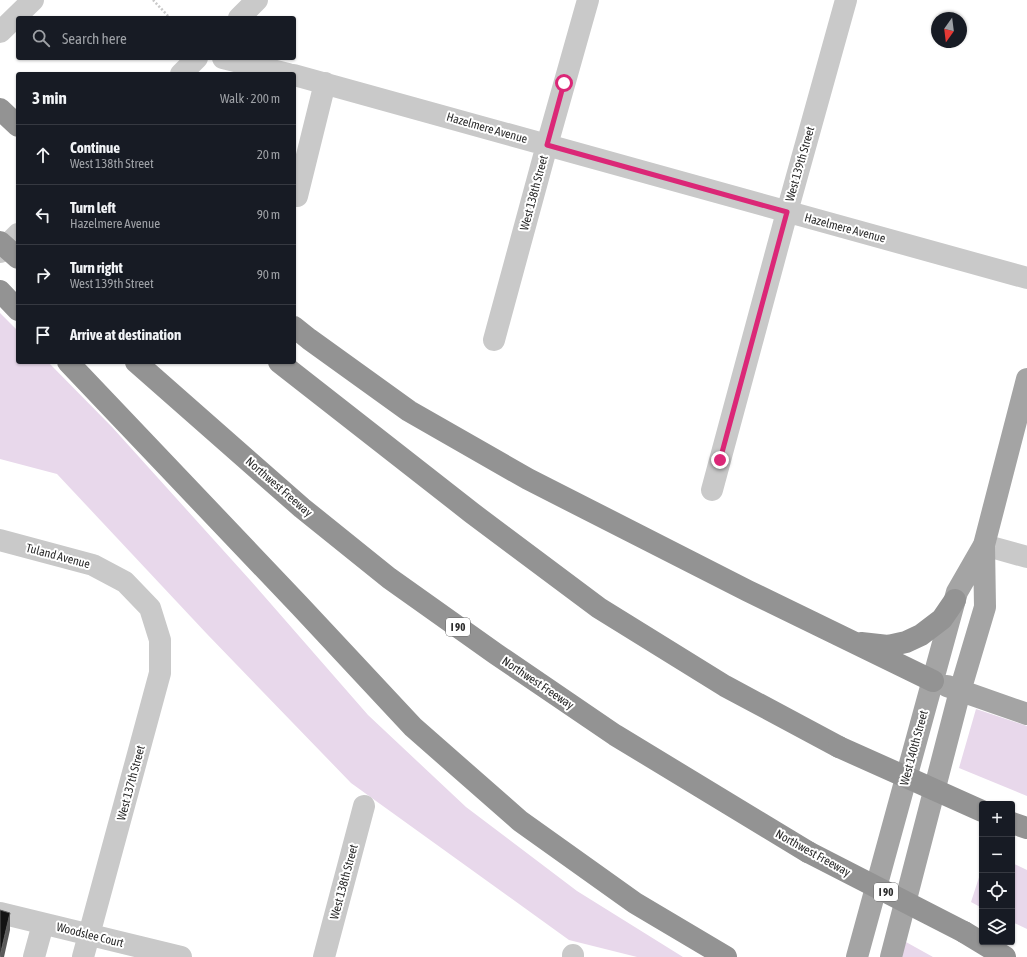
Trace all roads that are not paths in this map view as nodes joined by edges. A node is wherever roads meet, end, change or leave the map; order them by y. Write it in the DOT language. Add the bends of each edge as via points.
graph roads {
  1 [pos="33,0"];
  2 [pos="257,0"];
  3 [pos="588,0"];
  4 [pos="846,0"];
  5 [pos="16,16"];
  6 [pos="16,16"];
  7 [pos="241,16"];
  8 [pos="0,32"];
  9 [pos="195,60"];
  10 [pos="231,60"];
  11 [pos="184,72"];
  12 [pos="280,72"];
  13 [pos="296,76"];
  14 [pos="325,83"];
  15 [pos="0,109"];
  16 [pos="16,124"];
  17 [pos="547,145"];
  18 [pos="297,196"];
  19 [pos="787,212"];
  20 [pos="16,236"];
  21 [pos="0,242"];
  22 [pos="0,252"];
  23 [pos="16,256"];
  24 [pos="1027,278"];
  25 [pos="0,291"];
  26 [pos="16,308"];
  27 [pos="296,329"];
  28 [pos="494,340"];
  29 [pos="70,364"];
  30 [pos="138,364"];
  31 [pos="282,364"];
  32 [pos="1027,379"];
  33 [pos="712,490"];
  34 [pos="0,540"];
  35 [pos="984,545"];
  36 [pos="1027,557"];
  37 [pos="955,600"];
  38 [pos="150,608"];
  39 [pos="849,641"];
  40 [pos="933,681"];
  41 [pos="960,691"];
  42 [pos="1027,714"];
  43 [pos="364,806"];
  44 [pos="979,810"];
  45 [pos="1015,824"];
  46 [pos="1027,828"];
  47 [pos="0,913"];
  48 [pos="43,924"];
  49 [pos="90,935"];
  50 [pos="973,936"];
  51 [pos="993,945"];
  52 [pos="34,957"];
  53 [pos="83,957"];
  54 [pos="181,957"];
  55 [pos="324,957"];
  56 [pos="726,957"];
  57 [pos="857,957"];
  58 [pos="891,957"];
  59 [pos="1005,957"];
  60 [pos="1020,957"];
  1 -- 5 [label="street"];
  2 -- 7 [label="street"];
  3 -- 17 [label="street, West 138th Street"];
  4 -- 19 [label="street, West 139th Street"];
  6 -- 8 [label="street"];
  9 -- 11 [label="street"];
  10 -- 12 [label="street"];
  13 -- 14 [label="street, Hazelmere Avenue"];
  14 -- 17 [label="street, Hazelmere Avenue"];
  14 -- 18 [label="street"];
  15 -- 16 [label="highway"];
  17 -- 19 [label="street, Hazelmere Avenue"];
  17 -- 28 [label="street, West 138th Street"];
  19 -- 24 [label="street, Hazelmere Avenue"];
  19 -- 33 [label="street, West 139th Street"];
  20 -- 22 [label="street"];
  21 -- 23 [label="highway, bridge"];
  25 -- 26 [label="highway"];
  27 -- 39 [label="highway" via="409,411 521,475"];
  29 -- 56 [label="highway" via="413,727 520,821 635,903"];
  30 -- 50 [label="highway, Northwest Freeway / I 90, bridge" via="302,508 389,578 496,654 615,735 808,852"];
  31 -- 44 [label="highway, bridge" via="472,513 599,608 725,686 839,747"];
  32 -- 35 [label="main road, West 140th Street"];
  34 -- 38 [label="street, Tuland Avenue" via="93,565 125,582"];
  35 -- 36 [label="street"];
  35 -- 37 [label="main road, West 140th Street"];
  35 -- 41 [label="main road, West 140th Street" via="985,607"];
  37 -- 39 [label="highway" via="942,619 921,635 906,642 888,646"];
  37 -- 40 [label="main road, West 140th Street"];
  38 -- 49 [label="street, West 137th Street" via="160,640 160,673"];
  39 -- 40 [label="highway"];
  40 -- 41 [label="main road"];
  40 -- 57 [label="main road, West 140th Street"];
  41 -- 42 [label="main road"];
  41 -- 58 [label="main road, West 140th Street"];
  43 -- 55 [label="street, West 138th Street"];
  45 -- 46 [label="highway"];
  47 -- 48 [label="street, Woodslee Court"];
  48 -- 49 [label="street, Woodslee Court"];
  48 -- 52 [label="street"];
  49 -- 53 [label="street, West 137th Street"];
  49 -- 54 [label="street, Woodslee Court"];
  50 -- 59 [label="highway, Northwest Freeway"];
  51 -- 60 [label="highway"];
}
